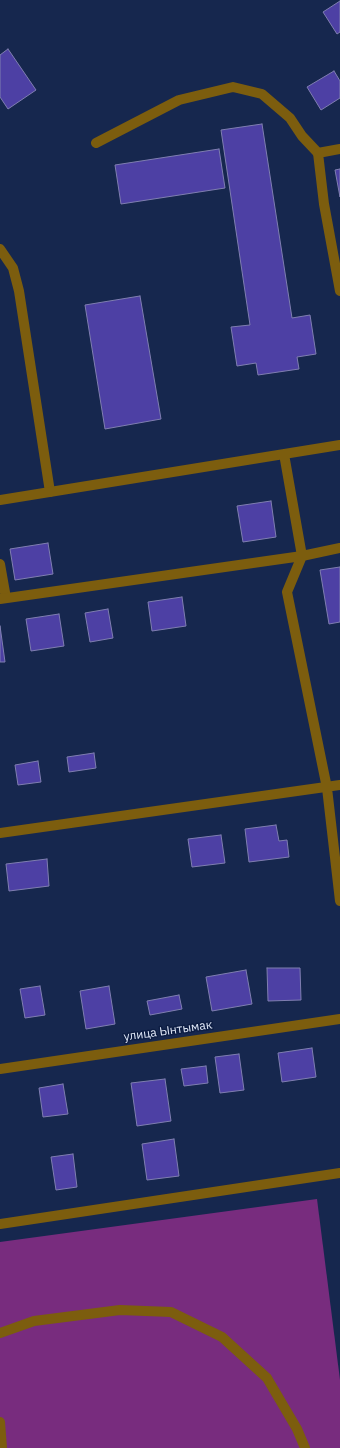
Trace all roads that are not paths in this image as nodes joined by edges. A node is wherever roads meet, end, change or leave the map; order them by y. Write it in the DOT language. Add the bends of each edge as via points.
graph roads {
  1 [pos="96,143"];
  2 [pos="340,149"];
  3 [pos="318,153"];
  4 [pos="0,249"];
  5 [pos="340,290"];
  6 [pos="340,445"];
  7 [pos="284,454"];
  8 [pos="50,492"];
  9 [pos="0,500"];
  10 [pos="340,548"];
  11 [pos="302,556"];
  12 [pos="0,564"];
  13 [pos="3,599"];
  14 [pos="340,785"];
  15 [pos="327,788"];
  16 [pos="0,833"];
  17 [pos="340,901"];
  18 [pos="340,1019"];
  19 [pos="0,1069"];
  20 [pos="340,1173"];
  21 [pos="0,1224"];
  22 [pos="0,1334"];
  23 [pos="0,1422"];
  24 [pos="2,1448"];
  25 [pos="305,1448"];
  1 -- 3 [label="street" via="179,100 233,87 262,94 290,118"];
  2 -- 3 [label="street"];
  3 -- 5 [label="street" via="324,204"];
  4 -- 8 [label="street" via="13,268 19,291"];
  6 -- 7 [label="street"];
  7 -- 8 [label="street"];
  7 -- 11 [label="street"];
  8 -- 9 [label="street"];
  10 -- 11 [label="street"];
  11 -- 13 [label="street"];
  11 -- 15 [label="street" via="287,592"];
  12 -- 13 [label="street"];
  14 -- 15 [label="street"];
  15 -- 16 [label="street"];
  15 -- 17 [label="street"];
  18 -- 19 [label="street, улица Ынтымак"];
  20 -- 21 [label="street"];
  22 -- 25 [label="street" via="34,1321 120,1310 171,1312 222,1337 267,1378 297,1429"];
  23 -- 24 [label="street"];
}
